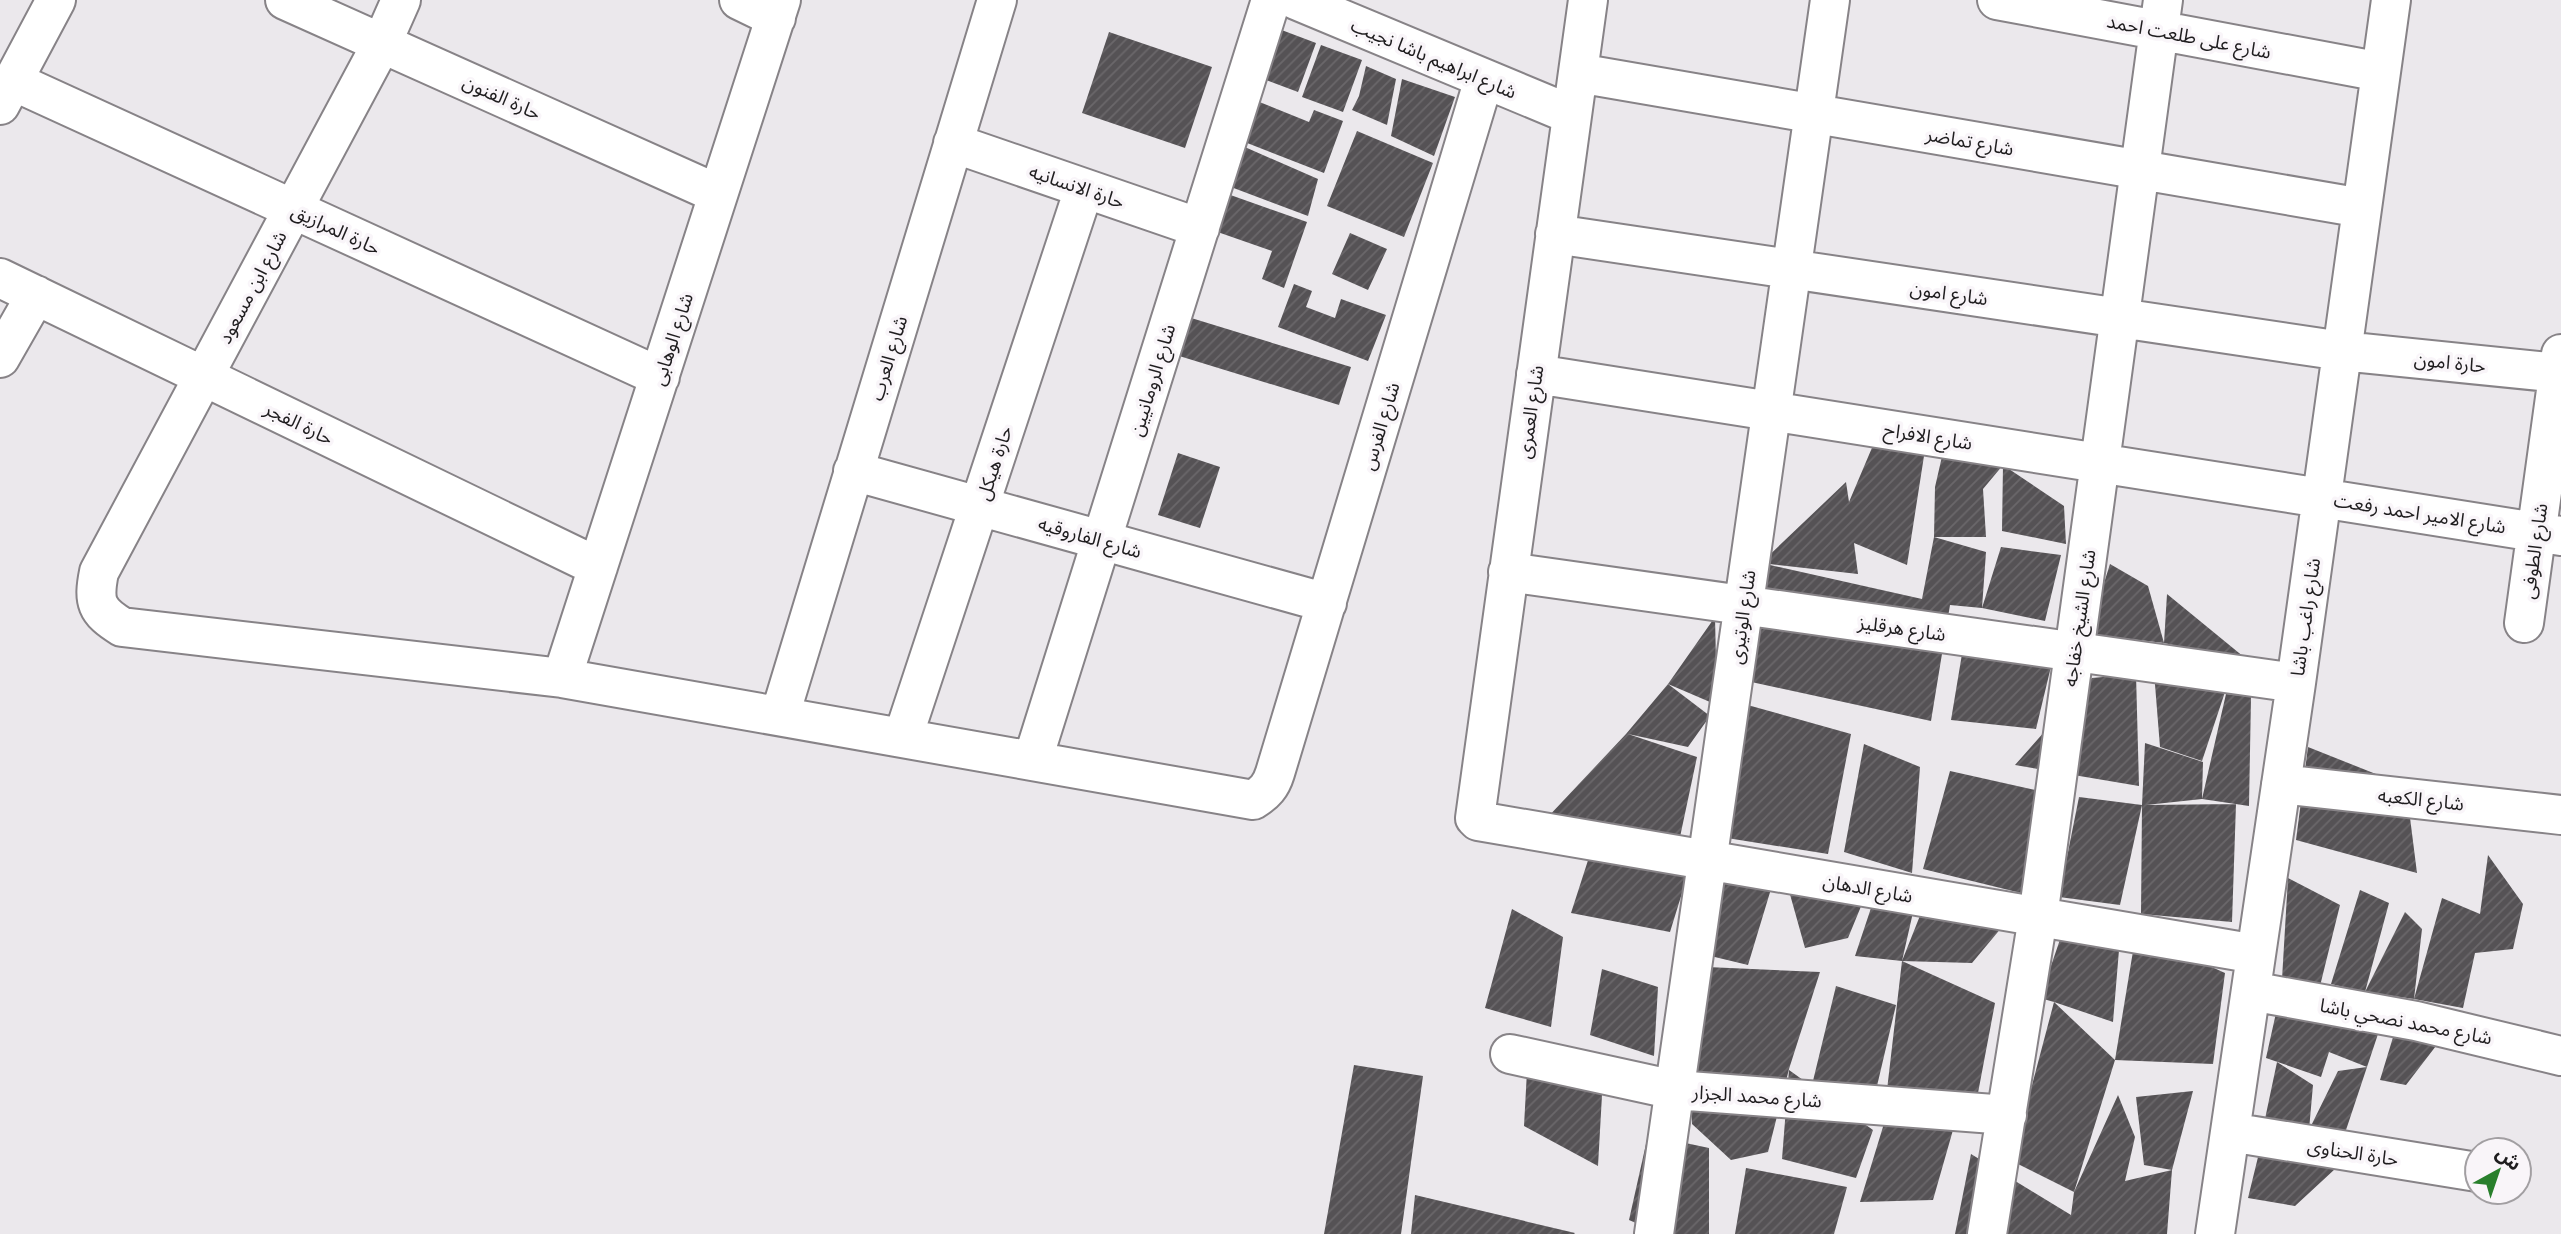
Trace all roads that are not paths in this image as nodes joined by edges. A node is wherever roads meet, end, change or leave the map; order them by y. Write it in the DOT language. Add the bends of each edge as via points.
graph roads {
  1 [pos="56,0"];
  2 [pos="285,0"];
  3 [pos="401,0"];
  4 [pos="739,0"];
  5 [pos="997,0"];
  6 [pos="1271,0"];
  7 [pos="1296,0"];
  8 [pos="1588,0"];
  9 [pos="1830,0"];
  10 [pos="1997,0"];
  11 [pos="2391,0"];
  12 [pos="778,9"];
  13 [pos="2161,15"];
  14 [pos="382,43"];
  15 [pos="2381,72"];
  16 [pos="1578,74"];
  17 [pos="8,76"];
  18 [pos="1484,79"];
  19 [pos="1814,114"];
  20 [pos="1572,115"];
  21 [pos="953,143"];
  22 [pos="2140,170"];
  23 [pos="1084,188"];
  24 [pos="718,194"];
  25 [pos="2362,208"];
  26 [pos="293,209"];
  27 [pos="1200,228"];
  28 [pos="1555,234"];
  29 [pos="1792,269"];
  30 [pos="0,278"];
  31 [pos="36,295"];
  32 [pos="2119,318"];
  33 [pos="2342,351"];
  34 [pos="0,358"];
  35 [pos="2560,363"];
  36 [pos="1536,374"];
  37 [pos="204,377"];
  38 [pos="660,377"];
  39 [pos="1772,411"];
  40 [pos="2100,463"];
  41 [pos="853,471"];
  42 [pos="2321,498"];
  43 [pos="980,506"];
  44 [pos="2549,534"];
  45 [pos="1102,540"];
  46 [pos="598,567"];
  47 [pos="1508,572"];
  48 [pos="1327,603"];
  49 [pos="1744,605"];
  50 [pos="2524,623"];
  51 [pos="2074,652"];
  52 [pos="562,678"];
  53 [pos="2296,683"];
  54 [pos="780,715"];
  55 [pos="904,737"];
  56 [pos="1033,759"];
  57 [pos="2281,784"];
  58 [pos="2561,815"];
  59 [pos="1480,821"];
  60 [pos="1707,861"];
  61 [pos="2038,917"];
  62 [pos="2256,954"];
  63 [pos="2250,991"];
  64 [pos="1510,1054"];
  65 [pos="2561,1056"];
  66 [pos="1675,1090"];
  67 [pos="2007,1115"];
  68 [pos="2230,1132"];
  69 [pos="2463,1170"];
  70 [pos="1654,1234"];
  71 [pos="1987,1234"];
  72 [pos="2215,1234"];
  1 -- 17 [label="street"];
  2 -- 14 [label="street, حارة الفنون"];
  3 -- 14 [label="street, شارع ابن مسعود"];
  4 -- 12 [label="street"];
  5 -- 21 [label="street, شارع العرب"];
  6 -- 27 [label="street, شارع الرومانيين"];
  7 -- 18 [label="street, شارع ابراهيم باشا نجيب"];
  8 -- 16 [label="street, شارع العمرى"];
  9 -- 19 [label="street, شارع الوتيرى"];
  10 -- 13 [label="street, شارع على طلعت احمد"];
  11 -- 15 [label="street, شارع راغب باشا"];
  12 -- 24 [label="street, شارع الوهابى"];
  13 -- 15 [label="street, شارع على طلعت احمد"];
  13 -- 22 [label="street, شارع الشيخ خفاجه"];
  14 -- 24 [label="street, حارة الفنون"];
  14 -- 26 [label="street, شارع ابن مسعود"];
  15 -- 25 [label="street, شارع راغب باشا"];
  16 -- 19 [label="street, شارع تماضر"];
  16 -- 20 [label="street, شارع العمرى"];
  17 -- 26 [label="street, حارة المرازيق"];
  18 -- 20 [label="street, شارع ابراهيم باشا نجيب"];
  18 -- 48 [label="street, شارع الفرس"];
  19 -- 22 [label="street, شارع تماضر"];
  19 -- 29 [label="street, شارع الوتيرى"];
  20 -- 28 [label="street, شارع العمرى"];
  21 -- 23 [label="street, حارة الانسانيه"];
  21 -- 41 [label="street, شارع العرب"];
  22 -- 25 [label="street, شارع تماضر"];
  22 -- 32 [label="street, شارع الشيخ خفاجه"];
  23 -- 27 [label="street, حارة الانسانيه"];
  23 -- 43 [label="street, حارة هيكل"];
  24 -- 38 [label="street, شارع الوهابى"];
  25 -- 33 [label="street, شارع راغب باشا"];
  26 -- 37 [label="street, شارع ابن مسعود"];
  26 -- 38 [label="street, حارة المرازيق"];
  27 -- 45 [label="street, شارع الرومانيين"];
  28 -- 29 [label="street, شارع امون"];
  28 -- 36 [label="street, شارع العمرى"];
  29 -- 32 [label="street, شارع امون"];
  29 -- 39 [label="street, شارع الوتيرى"];
  30 -- 31 [label="street, حارة الفجر"];
  31 -- 34 [label="street"];
  31 -- 37 [label="street, حارة الفجر"];
  32 -- 33 [label="street, شارع امون"];
  32 -- 40 [label="street, شارع الشيخ خفاجه"];
  33 -- 35 [label="street, حارة امون"];
  33 -- 42 [label="street, شارع راغب باشا"];
  35 -- 44 [label="street, شارع الطوفى"];
  36 -- 39 [label="street, شارع الافراح"];
  36 -- 47 [label="street, شارع العمرى"];
  37 -- 46 [label="street, حارة الفجر"];
  37 -- 52 [label="street, شارع ابن مسعود" via="99,572 94,594 103,615 122,628"];
  38 -- 46 [label="street, شارع الوهابى"];
  39 -- 40 [label="street, شارع الافراح"];
  39 -- 49 [label="street, شارع الوتيرى"];
  40 -- 42 [label="street, شارع الافراح"];
  40 -- 51 [label="street, شارع الشيخ خفاجه"];
  41 -- 43 [label="street, شارع الفاروقيه"];
  41 -- 54 [label="street, شارع العرب"];
  42 -- 44 [label="street, شارع الامير احمد رفعت"];
  42 -- 53 [label="street, شارع راغب باشا"];
  43 -- 45 [label="street, شارع الفاروقيه"];
  43 -- 55 [label="street, حارة هيكل"];
  44 -- 50 [label="street, شارع الطوفى"];
  45 -- 48 [label="street, شارع الفاروقيه"];
  45 -- 56 [label="street, شارع الرومانيين"];
  46 -- 52 [label="street, شارع الوهابى"];
  47 -- 49 [label="street, شارع هرقليز"];
  47 -- 59 [label="street, شارع العمرى" via="1474,812"];
  48 -- 56 [label="street, شارع الفرس" via="1271,784 1253,800"];
  49 -- 51 [label="street, شارع هرقليز"];
  49 -- 60 [label="street, شارع الوتيرى"];
  51 -- 53 [label="street, شارع هرقليز"];
  51 -- 61 [label="street, شارع الشيخ خفاجه"];
  52 -- 54 [label="street"];
  53 -- 57 [label="street, شارع راغب باشا"];
  54 -- 55 [label="street"];
  55 -- 56 [label="street"];
  57 -- 58 [label="street, شارع الكعبه"];
  57 -- 62 [label="street, شارع راغب باشا"];
  59 -- 60 [label="street, شارع الدهان"];
  60 -- 61 [label="street, شارع الدهان"];
  60 -- 66 [label="street, شارع الوتيرى"];
  61 -- 62 [label="street, شارع الدهان"];
  61 -- 67 [label="street, شارع الشيخ خفاجه"];
  62 -- 63 [label="street, شارع راغب باشا"];
  63 -- 65 [label="street, شارع محمد نصحي باشا" via="2416,1021"];
  63 -- 68 [label="street, شارع راغب باشا"];
  64 -- 66 [label="street, شارع محمد الجزار"];
  66 -- 67 [label="street, شارع محمد الجزار"];
  66 -- 70 [label="street, شارع الوتيرى"];
  67 -- 71 [label="street, شارع الشيخ خفاجه"];
  68 -- 69 [label="street, حارة الحناوى"];
  68 -- 72 [label="street, شارع راغب باشا"];
}
